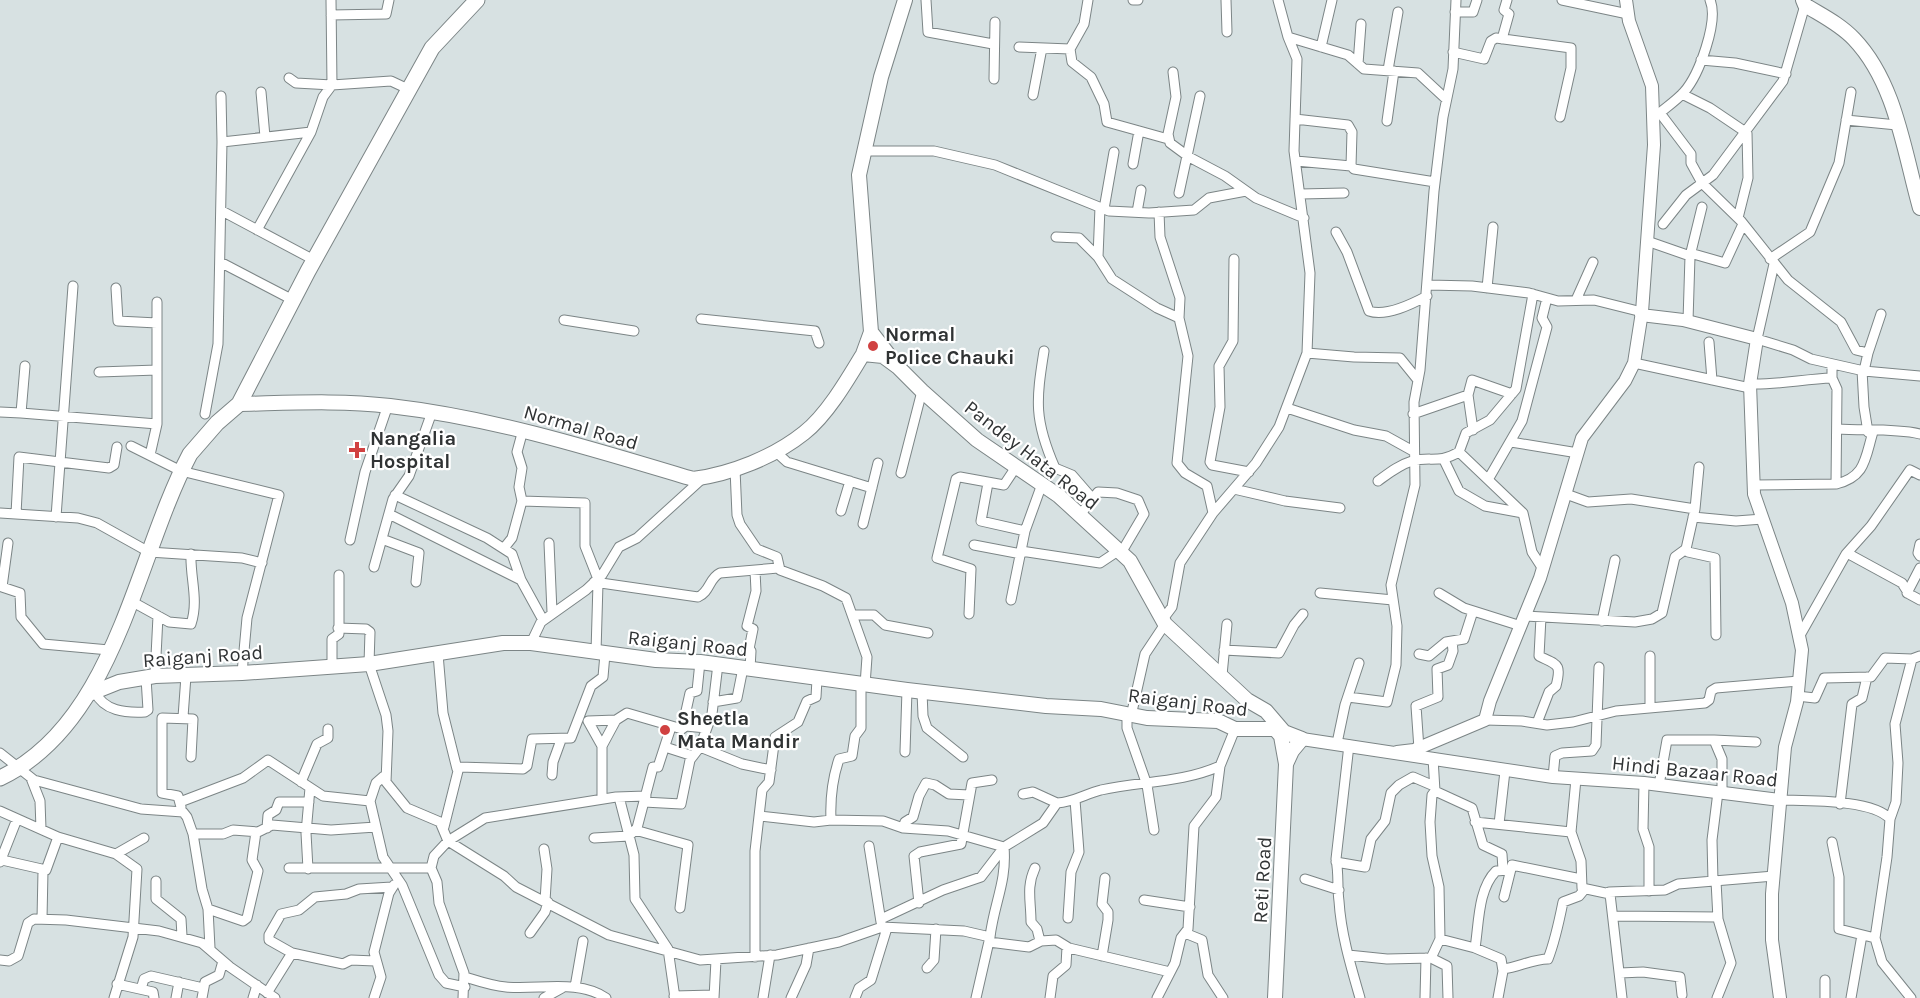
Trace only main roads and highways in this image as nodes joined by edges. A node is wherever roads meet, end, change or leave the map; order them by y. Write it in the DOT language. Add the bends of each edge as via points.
graph roads {
  1 [pos="477,0"];
  2 [pos="905,0"];
  3 [pos="1804,2"];
  4 [pos="1920,208"];
  5 [pos="871,332"];
  6 [pos="862,354"];
  7 [pos="898,367"];
  8 [pos="239,404"];
  9 [pos="92,693"];
  10 [pos="1282,734"];
  11 [pos="1286,764"];
  12 [pos="0,778"];
  13 [pos="1275,998"];
  1 -- 8 [label="main road" via="432,48"];
  2 -- 5 [label="main road" via="881,77 860,175"];
  3 -- 4 [label="main road" via="1853,38 1871,60 1885,86"];
  5 -- 6 [label="main road, Normal Road"];
  5 -- 7 [label="main road"];
  6 -- 7 [label="main road" via="883,356"];
  6 -- 8 [label="main road, Normal Road" via="843,387 805,433 735,469 693,479 523,430 432,412 329,402"];
  7 -- 10 [label="main road, Pandey Hata Road" via="977,440 1042,484 1130,561 1164,621 1247,700 1266,711"];
  8 -- 9 [label="main road" via="190,454 181,471"];
  9 -- 10 [label="main road, Raiganj Road" via="119,682 151,677 369,664 503,643 531,643 922,692 1101,709 1129,716 1218,721 1235,729 1275,729"];
  9 -- 12 [label="main road" via="24,774"];
  10 -- 11 [label="main road, Reti Road"];
  10 -- 11 [label="main road" via="1302,740"];
  11 -- 13 [label="main road, Reti Road"];
}
